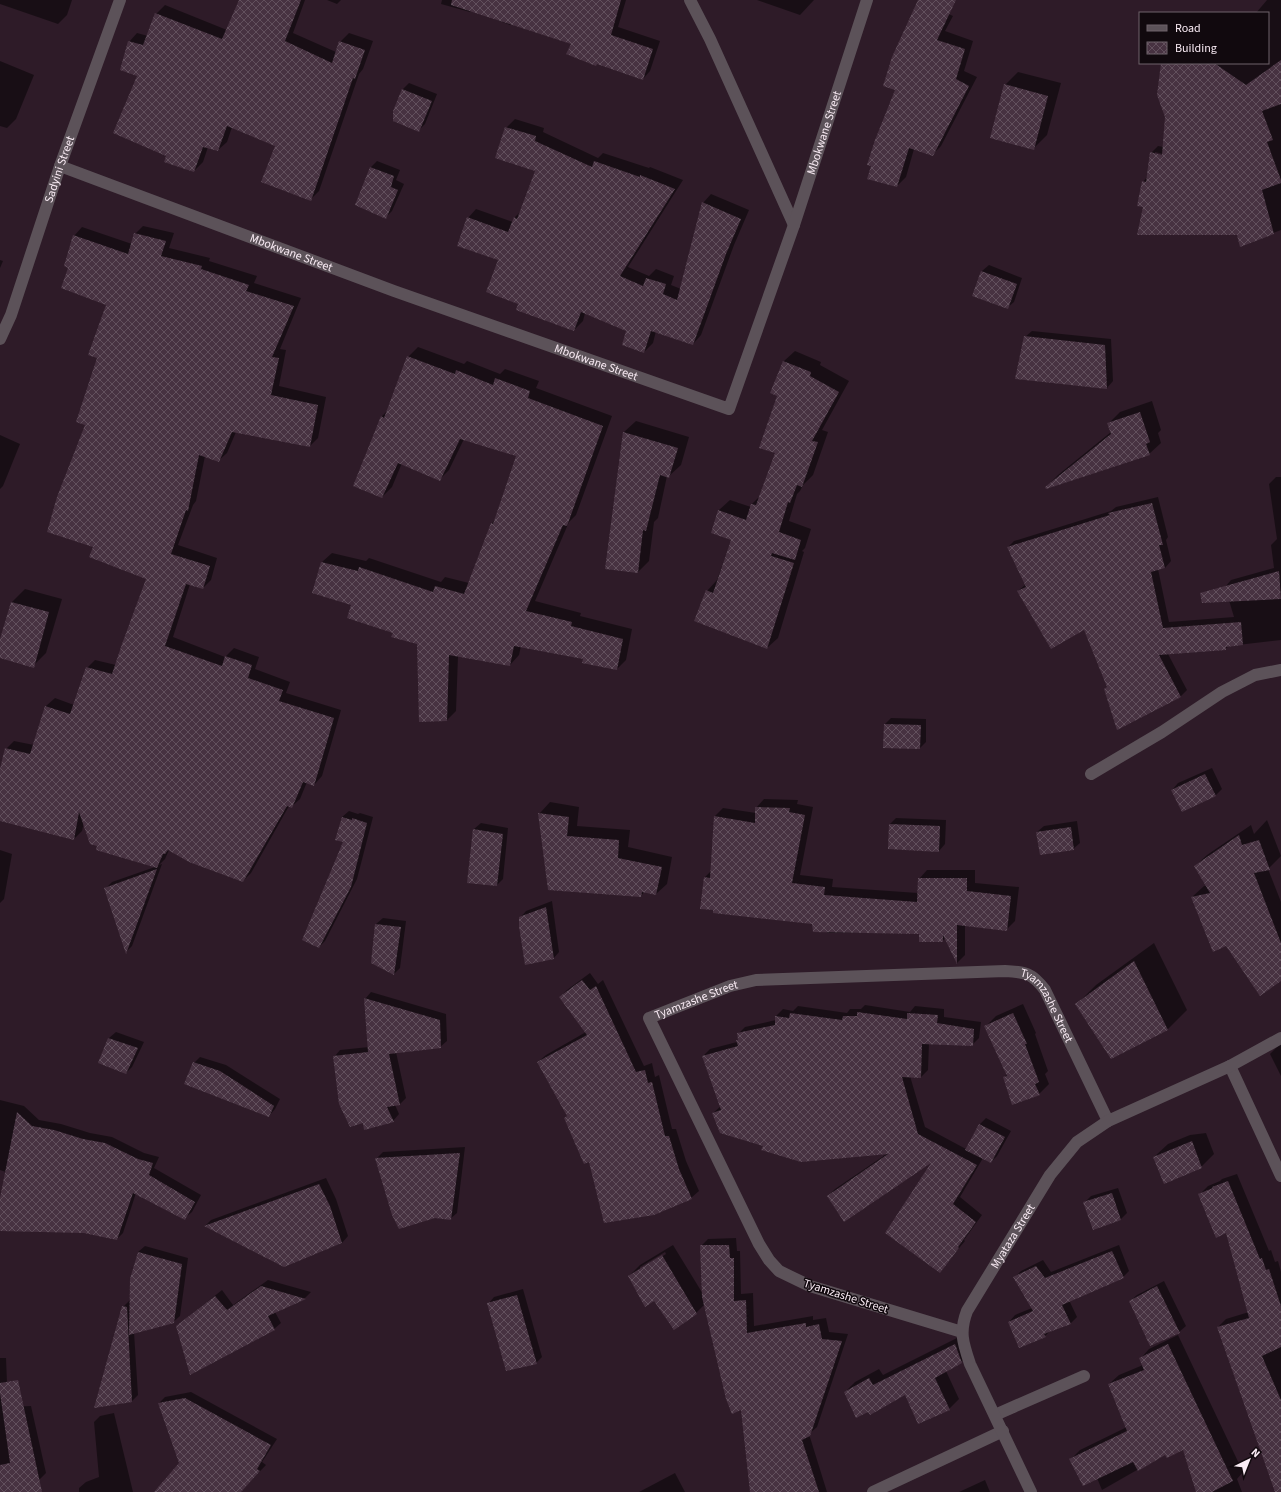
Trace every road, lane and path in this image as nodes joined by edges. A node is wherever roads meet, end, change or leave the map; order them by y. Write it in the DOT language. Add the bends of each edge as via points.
graph roads {
  1 [pos="120,0"];
  2 [pos="690,0"];
  3 [pos="867,0"];
  4 [pos="60,166"];
  5 [pos="794,225"];
  6 [pos="0,339"];
  7 [pos="1281,670"];
  8 [pos="1091,774"];
  9 [pos="1281,1038"];
  10 [pos="1230,1066"];
  11 [pos="1108,1121"];
  12 [pos="1281,1176"];
  13 [pos="962,1332"];
  14 [pos="1084,1376"];
  15 [pos="995,1415"];
  16 [pos="1003,1432"];
  17 [pos="873,1492"];
  18 [pos="1031,1492"];
  1 -- 4 [label="street, Sadyini Street"];
  2 -- 5 [label="street"];
  3 -- 5 [label="street, Mbokwane Street"];
  4 -- 5 [label="street, Mbokwane Street" via="394,291 729,409"];
  4 -- 6 [label="street, Sadyini Street" via="11,315"];
  7 -- 8 [label="street" via="1255,675 1222,692 1162,732"];
  9 -- 10 [label="street, Myataza Street"];
  10 -- 11 [label="street, Myataza Street"];
  10 -- 12 [label="street"];
  11 -- 13 [label="street, Myataza Street" via="1077,1142 1050,1175 967,1311"];
  11 -- 13 [label="street, Tyamzashe Street" via="1045,990 1031,975 1022,972 756,980 730,986 649,1018 759,1244 778,1271 810,1286"];
  13 -- 15 [label="street, Myataza Street" via="962,1342 970,1364"];
  14 -- 15 [label="street"];
  15 -- 16 [label="street, Myataza Street"];
  16 -- 17 [label="street"];
  16 -- 18 [label="street, Myataza Street"];
}
